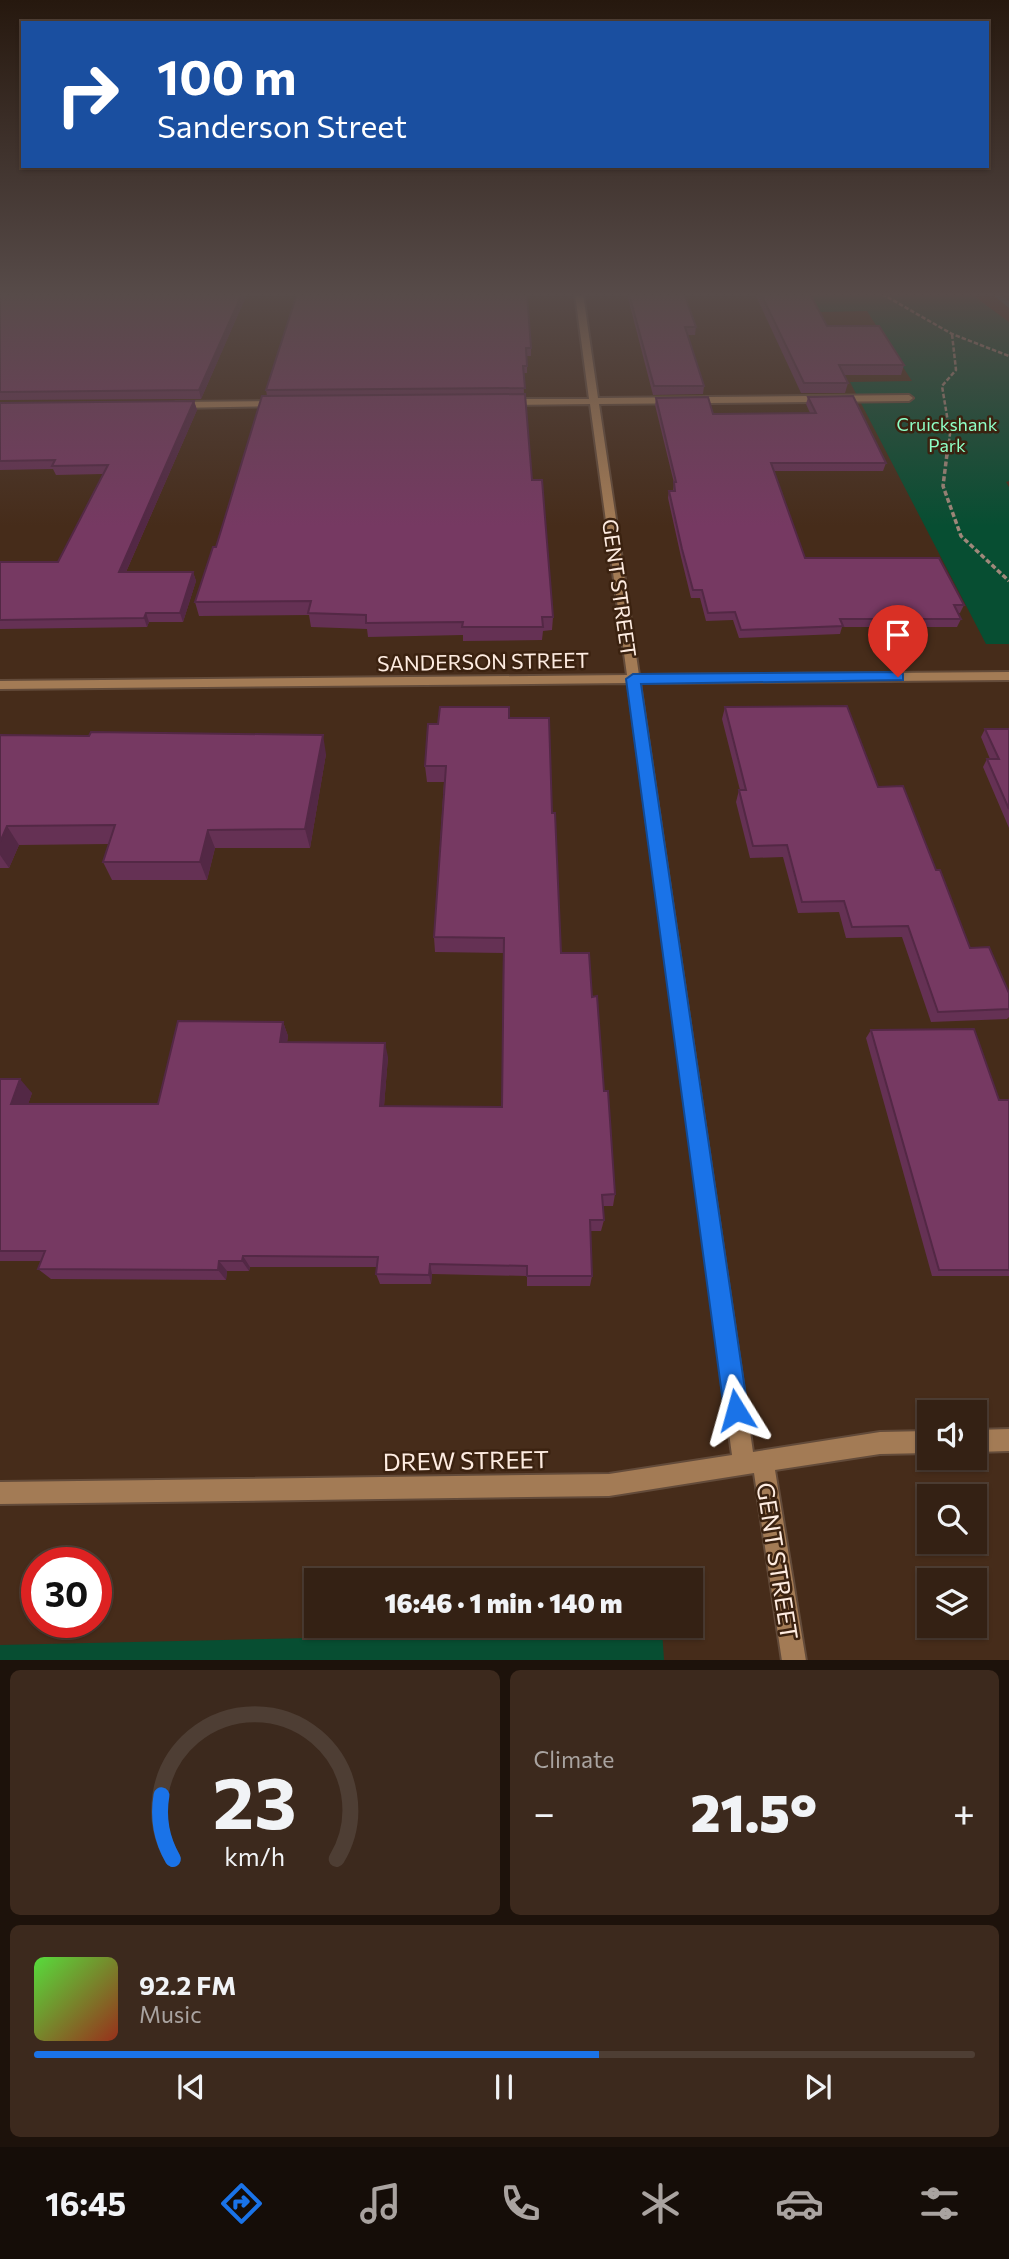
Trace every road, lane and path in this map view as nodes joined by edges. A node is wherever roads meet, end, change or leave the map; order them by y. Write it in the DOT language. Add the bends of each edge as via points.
graph roads {
  1 [pos="589,371"];
  2 [pos="955,371"];
  3 [pos="909,398"];
  4 [pos="494,402"];
  5 [pos="593,402"];
  6 [pos="288,404"];
  7 [pos="165,405"];
  8 [pos="1009,581"];
  9 [pos="1009,676"];
  10 [pos="633,679"];
  11 [pos="0,685"];
  12 [pos="1009,1440"];
  13 [pos="987,1441"];
  14 [pos="917,1442"];
  15 [pos="753,1462"];
  16 [pos="0,1493"];
  17 [pos="794,1660"];
  1 -- 5 [label="street, GENT STREET"];
  2 -- 8 [label="path" via="942,386 950,433 943,486 961,536"];
  3 -- 5 [label="street"];
  4 -- 5 [label="street"];
  5 -- 10 [label="street, GENT STREET"];
  6 -- 7 [label="street"];
  9 -- 10 [label="street, SANDERSON STREET"];
  10 -- 11 [label="street, SANDERSON STREET"];
  10 -- 15 [label="street, GENT STREET"];
  12 -- 13 [label="street"];
  14 -- 15 [label="street, DREW STREET" via="880,1443"];
  15 -- 16 [label="street, DREW STREET" via="609,1485"];
  15 -- 17 [label="street, GENT STREET"];
}
